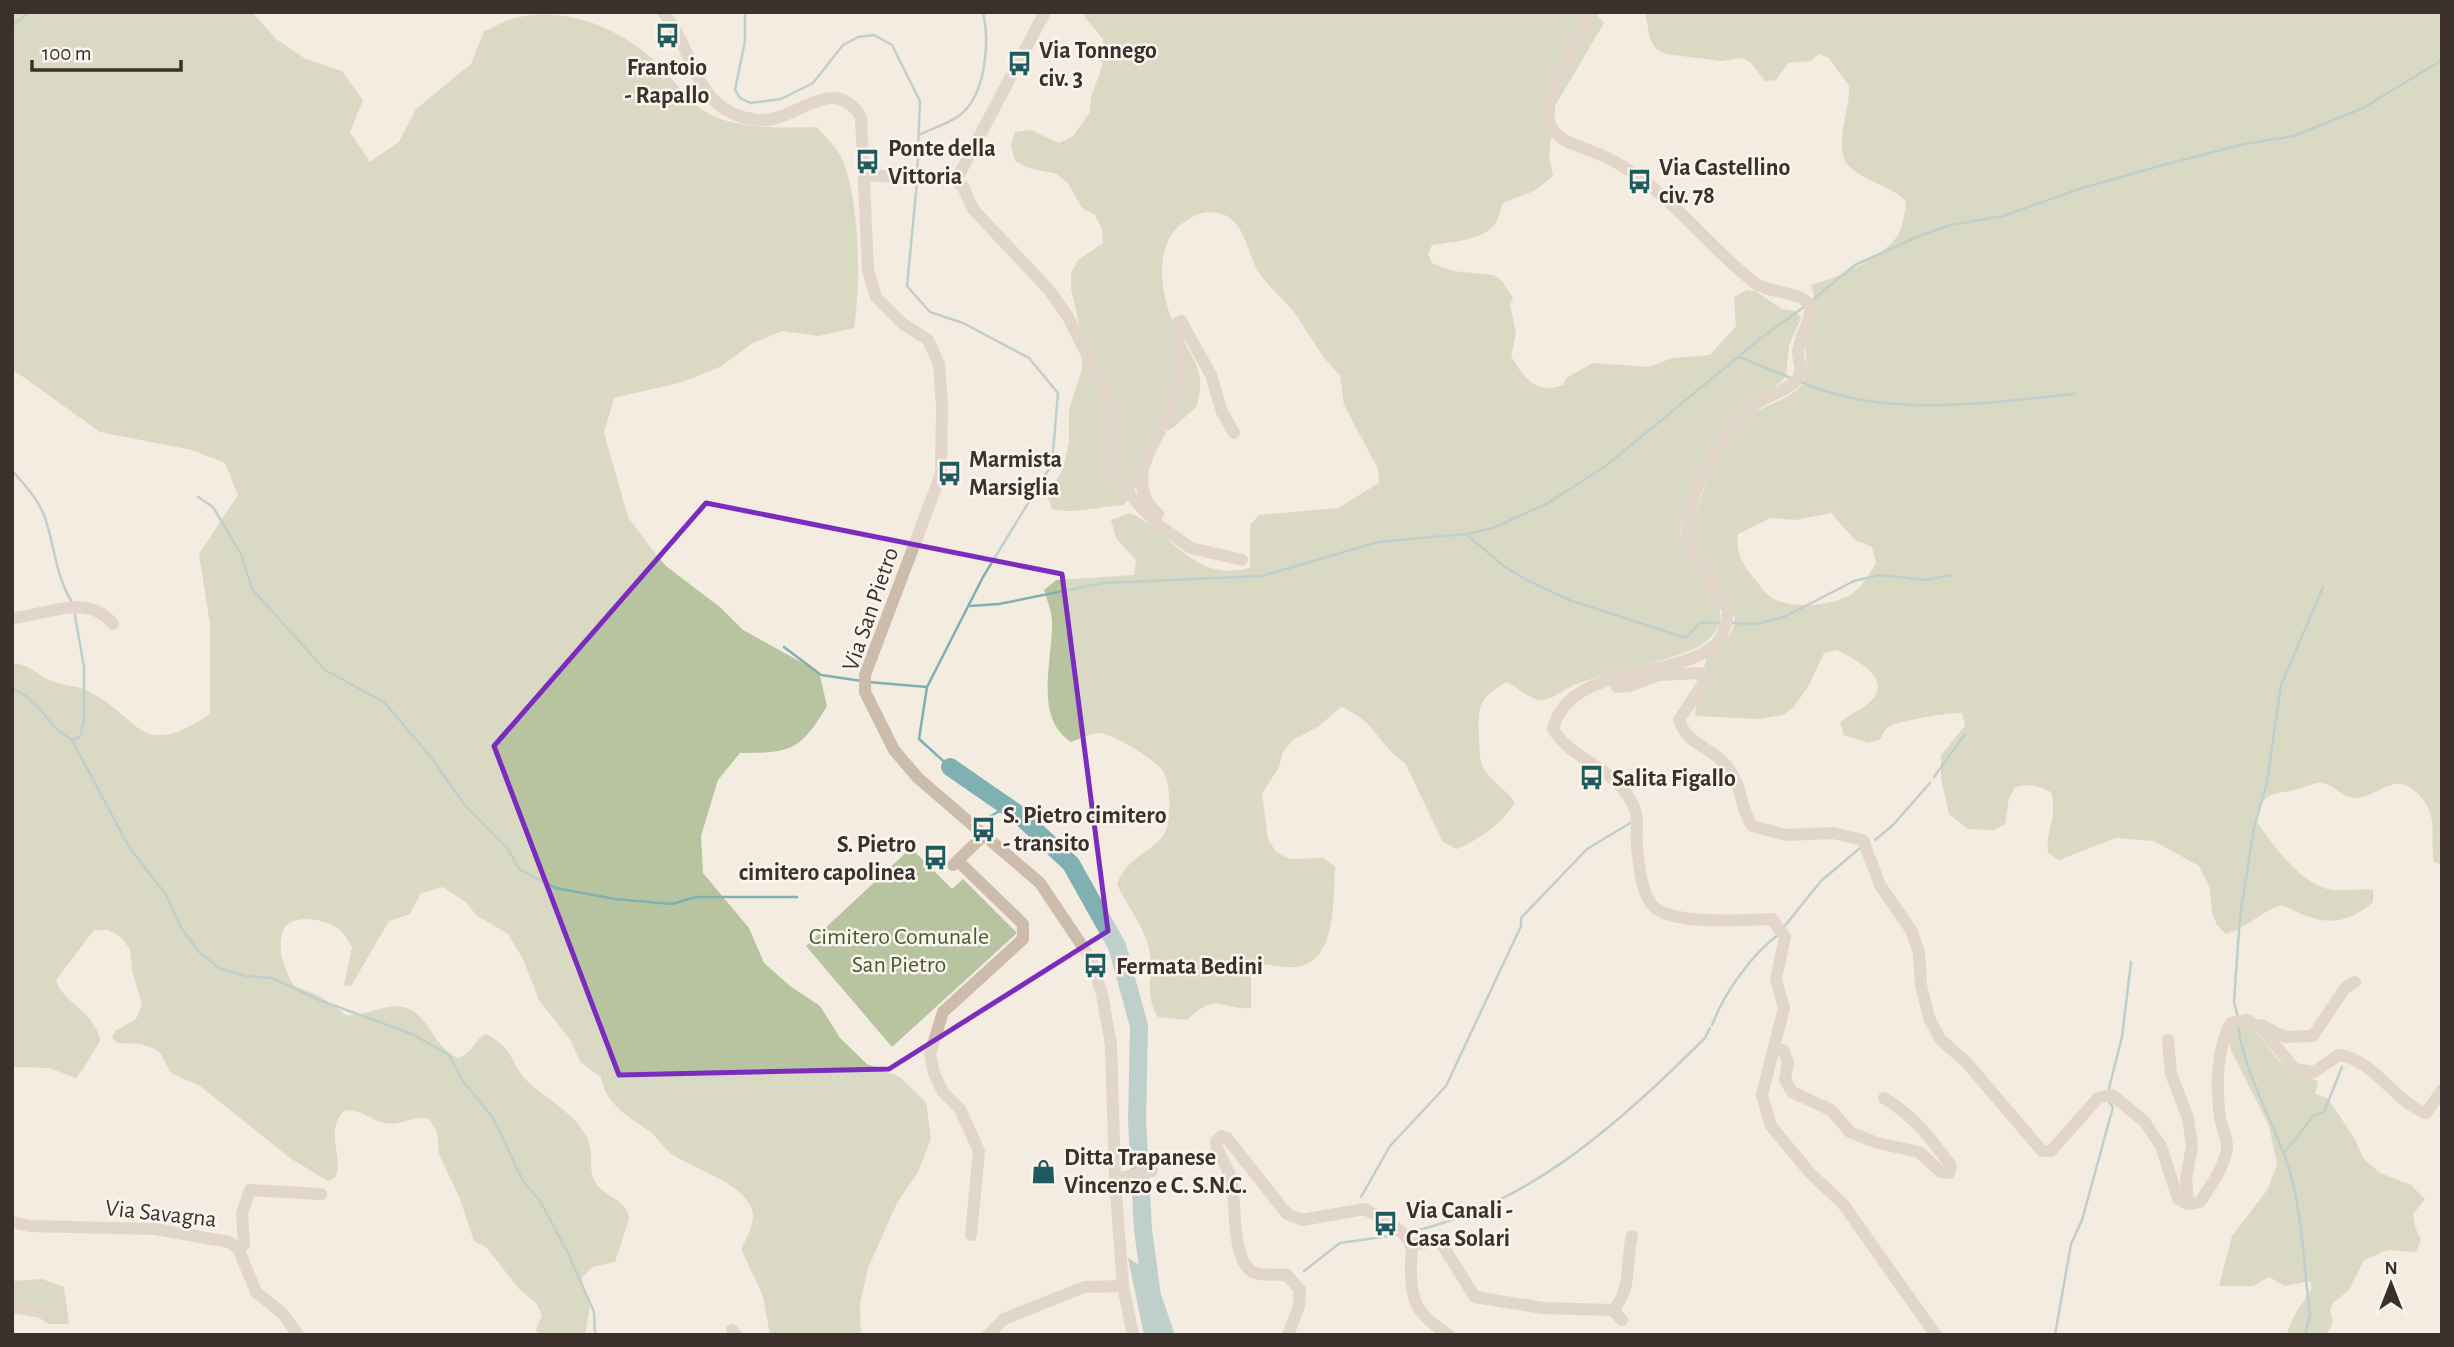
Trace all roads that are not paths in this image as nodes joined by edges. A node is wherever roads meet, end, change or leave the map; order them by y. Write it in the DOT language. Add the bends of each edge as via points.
graph roads {
  1 [pos="663,12"];
  2 [pos="1045,12"];
  3 [pos="1592,12"];
  4 [pos="865,175"];
  5 [pos="953,179"];
  6 [pos="1234,433"];
  7 [pos="1157,524"];
  8 [pos="1242,560"];
  9 [pos="12,618"];
  10 [pos="113,624"];
  11 [pos="1614,680"];
  12 [pos="983,836"];
  13 [pos="2355,982"];
  14 [pos="2254,1024"];
  15 [pos="2168,1040"];
  16 [pos="1775,1050"];
  17 [pos="2442,1090"];
  18 [pos="1884,1098"];
  19 [pos="1148,1172"];
  20 [pos="1115,1179"];
  21 [pos="321,1194"];
  22 [pos="2188,1204"];
  23 [pos="12,1222"];
  24 [pos="971,1235"];
  25 [pos="1632,1236"];
  26 [pos="1412,1245"];
  27 [pos="238,1248"];
  28 [pos="1123,1286"];
  29 [pos="12,1307"];
  30 [pos="43,1312"];
  31 [pos="298,1335"];
  32 [pos="988,1335"];
  33 [pos="1133,1335"];
  34 [pos="1289,1335"];
  35 [pos="1449,1335"];
  36 [pos="1936,1335"];
  1 -- 4 [label="street, Via San Pietro" via="710,99 722,108 769,120 827,98 842,98 852,104 863,123"];
  2 -- 5 [label="street"];
  3 -- 11 [label="street" via="1550,101 1552,130 1647,181 1758,286 1804,298 1811,308 1798,352 1799,377 1756,404 1736,423 1711,458 1690,509 1686,534 1690,552 1728,611 1725,631 1711,648"];
  4 -- 5 [label="street"];
  4 -- 12 [label="street, Via San Pietro" via="868,270 876,297 928,340 940,364 942,406 941,474 865,675 865,692 894,750"];
  5 -- 7 [label="street" via="963,187 973,209 1050,291 1068,317 1111,403 1111,467 1116,480"];
  6 -- 7 [label="street" via="1211,375 1181,321 1176,340 1179,386 1173,409 1147,451 1143,467 1144,495 1158,514"];
  7 -- 8 [label="street" via="1191,548"];
  9 -- 10 [label="street" via="79,605 105,614"];
  11 -- 16 [label="street" via="1568,699 1556,715 1553,729 1561,743 1625,791 1639,812 1637,846 1645,889 1654,907 1670,915 1772,919 1785,937 1776,979 1784,1008"];
  11 -- 22 [label="street" via="1617,687 1630,686 1658,675 1700,673 1704,682 1679,720 1683,733 1732,773 1740,784 1752,825 1786,835 1833,833 1863,840 1880,885 1911,930 1929,1018 1940,1039 1967,1063 2028,1136 2042,1150 2052,1150 2098,1098 2112,1095 2144,1121 2161,1146 2178,1199"];
  12 -- 20 [label="street, Via San Pietro" via="1040,883 1094,966 1111,1045"];
  12 -- 24 [label="street" via="955,863 1023,924 1023,939 943,1012 930,1054 939,1082 960,1110 979,1150"];
  13 -- 14 [label="street" via="2345,988 2313,1036 2285,1037"];
  14 -- 17 [label="street" via="2295,1069 2314,1072 2339,1055 2352,1057 2416,1109 2426,1112"];
  14 -- 22 [label="street" via="2248,1020 2231,1023 2222,1038 2220,1117 2227,1146 2221,1170 2200,1202"];
  15 -- 22 [label="street" via="2171,1074 2188,1118 2192,1146 2186,1179"];
  16 -- 18 [label="street" via="1783,1050 1788,1062 1785,1080 1792,1092 1831,1110 1850,1132 1919,1152 1941,1172 1949,1173 1951,1166 1926,1131"];
  16 -- 36 [label="street" via="1762,1095 1771,1126 1843,1204"];
  19 -- 20 [label="street"];
  20 -- 28 [label="street, Via San Pietro"];
  21 -- 27 [label="street" via="250,1190 242,1213 244,1245"];
  23 -- 27 [label="street, Via Savagna" via="155,1229 229,1242"];
  25 -- 26 [label="street" via="1628,1284 1617,1315 1475,1297 1439,1240"];
  26 -- 34 [label="street" via="1405,1234 1365,1209 1302,1220 1287,1214 1221,1136 1217,1149 1233,1184 1238,1247 1245,1266 1255,1273 1287,1275 1300,1290"];
  26 -- 35 [label="street" via="1415,1304 1427,1321"];
  27 -- 31 [label="street, Via Savagna" via="256,1292 283,1314"];
  28 -- 32 [label="street" via="1074,1290 1004,1319"];
  28 -- 33 [label="street, Via San Pietro"];
  29 -- 30 [label="street"];
}
